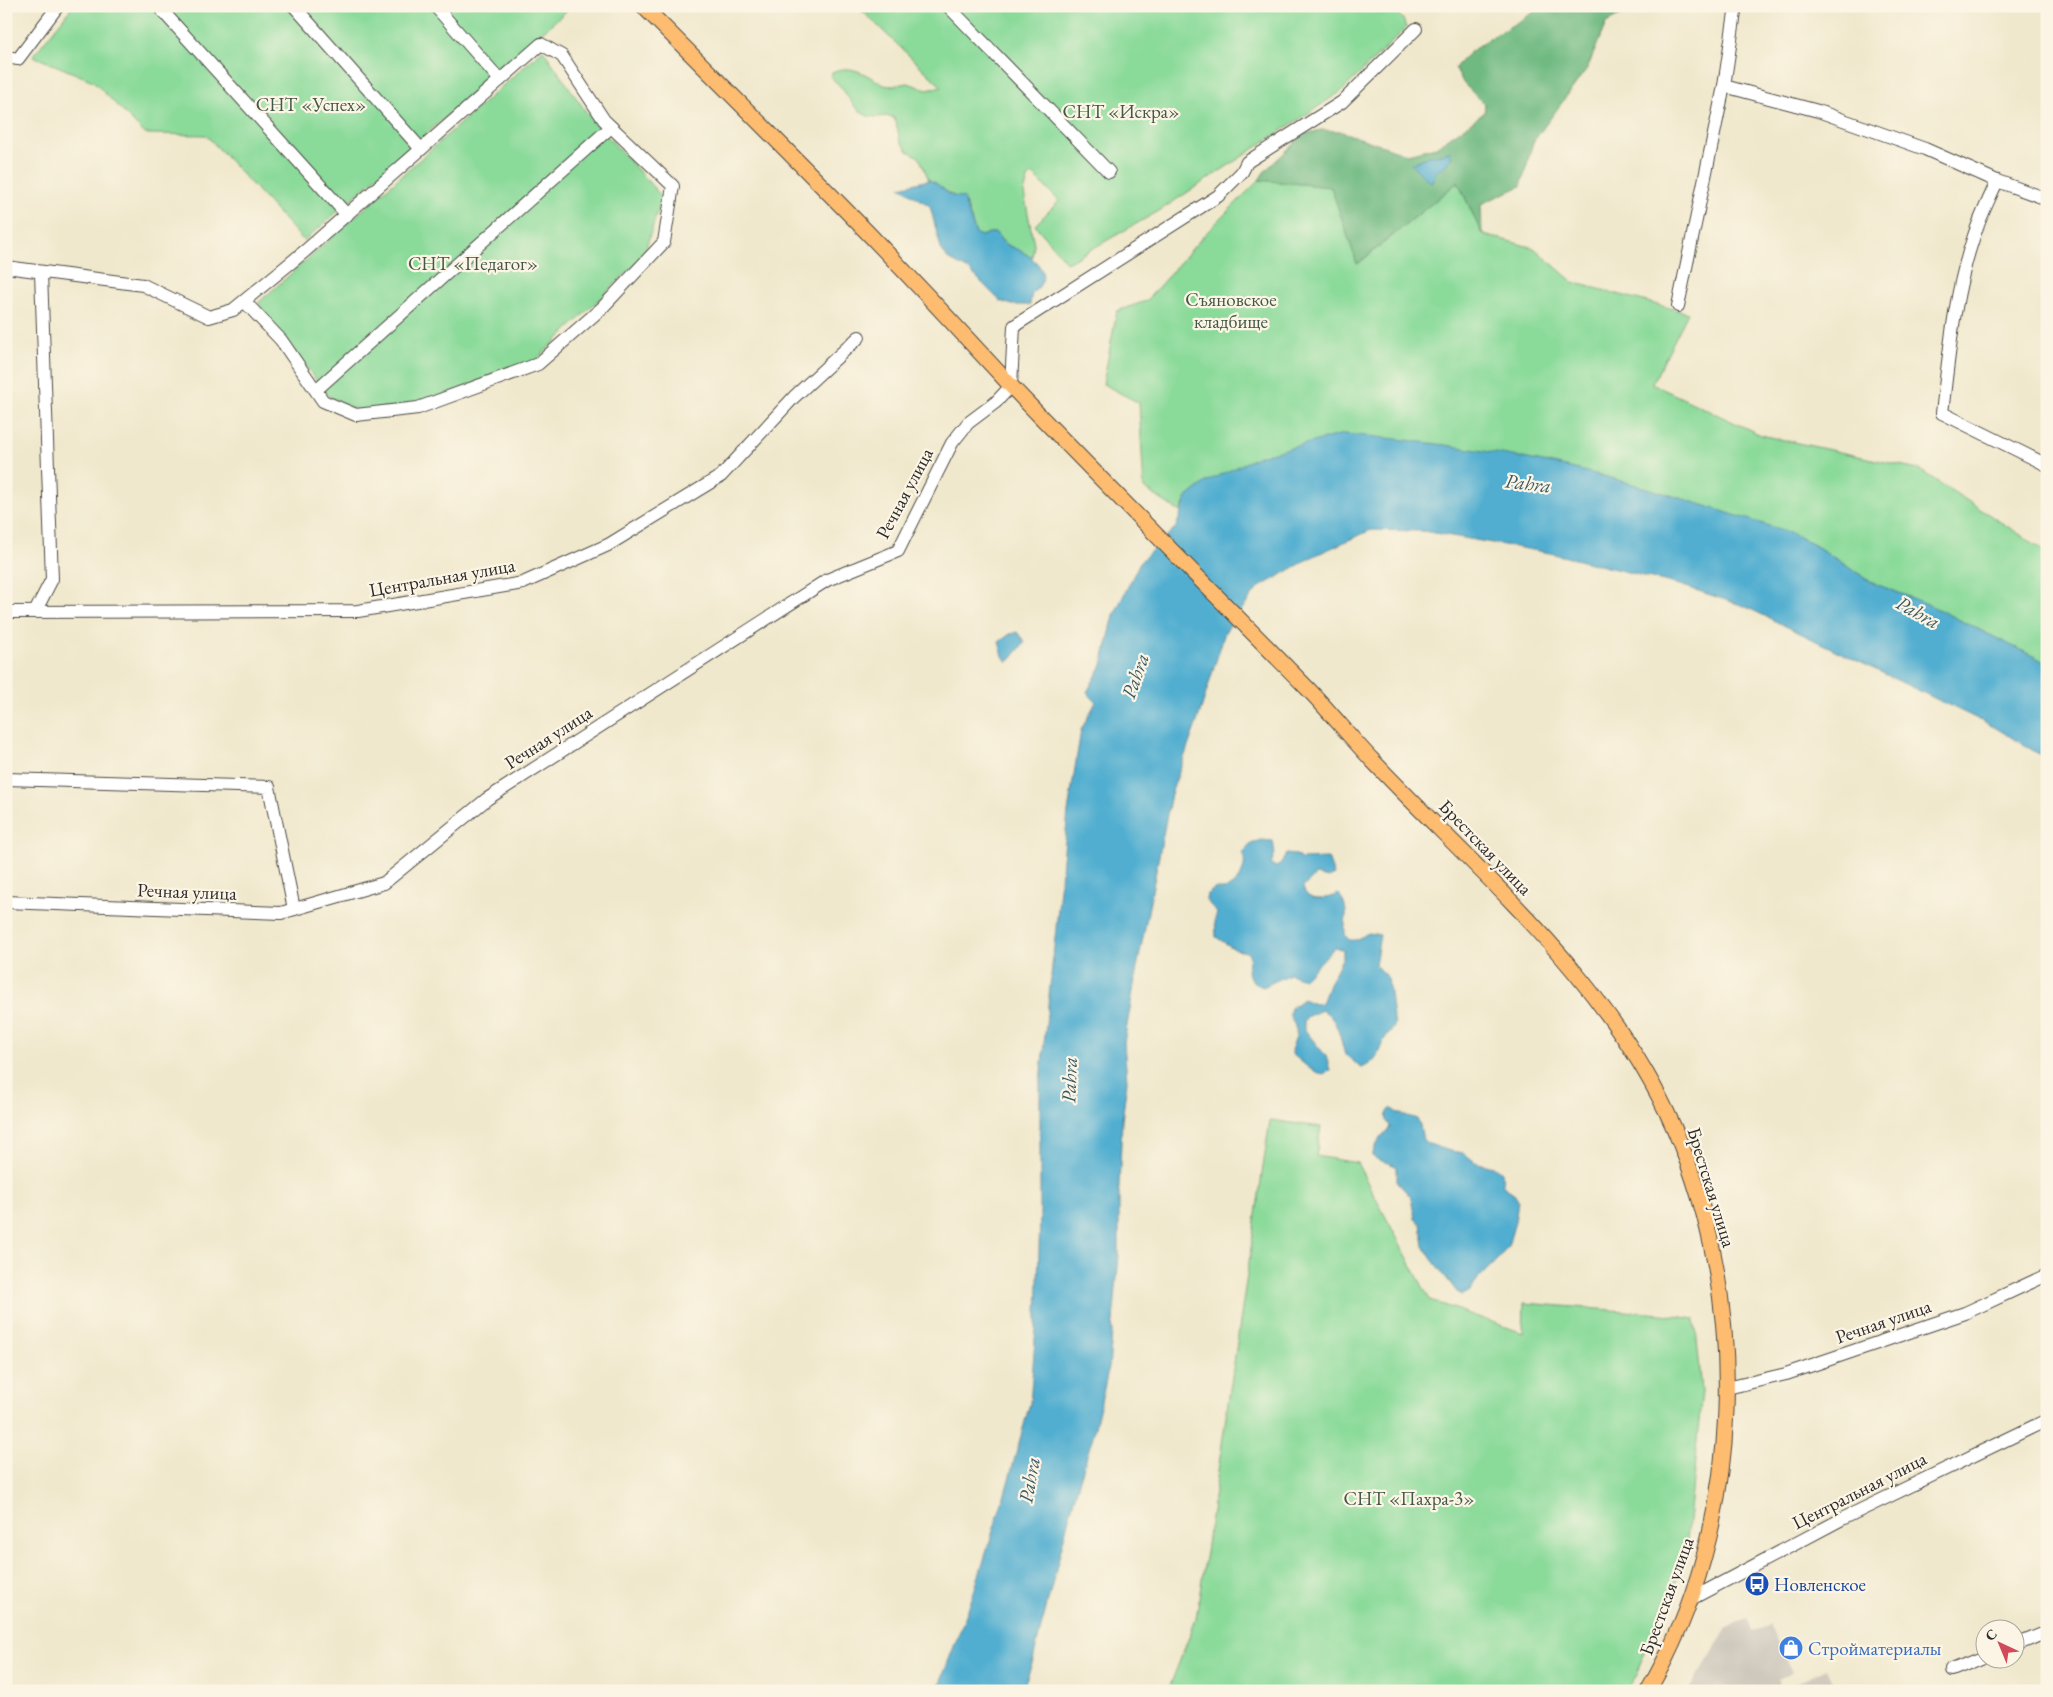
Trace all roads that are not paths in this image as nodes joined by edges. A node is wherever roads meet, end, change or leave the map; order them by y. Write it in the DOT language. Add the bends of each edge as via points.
graph roads {
  1 [pos="58,6"];
  2 [pos="158,6"];
  3 [pos="294,6"];
  4 [pos="436,6"];
  5 [pos="643,6"];
  6 [pos="948,6"];
  7 [pos="1736,6"];
  8 [pos="1416,29"];
  9 [pos="6,57"];
  10 [pos="500,80"];
  11 [pos="1724,86"];
  12 [pos="611,127"];
  13 [pos="421,149"];
  14 [pos="1109,172"];
  15 [pos="1996,182"];
  16 [pos="2047,199"];
  17 [pos="347,215"];
  18 [pos="6,267"];
  19 [pos="41,273"];
  20 [pos="244,301"];
  21 [pos="1678,306"];
  22 [pos="859,337"];
  23 [pos="1011,386"];
  24 [pos="316,390"];
  25 [pos="2047,466"];
  26 [pos="6,612"];
  27 [pos="35,612"];
  28 [pos="6,779"];
  29 [pos="6,902"];
  30 [pos="294,910"];
  31 [pos="2047,1275"];
  32 [pos="1727,1388"];
  33 [pos="2047,1420"];
  34 [pos="1691,1599"];
  35 [pos="2047,1632"];
  36 [pos="2026,1640"];
  37 [pos="1976,1660"];
  38 [pos="1952,1670"];
  39 [pos="1648,1691"];
  1 -- 9 [label="street" via="18,59"];
  2 -- 17 [label="street"];
  3 -- 13 [label="street"];
  4 -- 10 [label="street"];
  5 -- 23 [label="main road, Брестская улица" via="868,233"];
  6 -- 14 [label="street"];
  7 -- 11 [label="street"];
  8 -- 23 [label="street" via="1342,102 1247,162 1242,172 1218,196 1014,326"];
  10 -- 12 [label="street" via="541,44 562,56"];
  10 -- 13 [label="street"];
  11 -- 15 [label="street" via="1818,111 1925,149"];
  11 -- 21 [label="street"];
  12 -- 24 [label="street"];
  12 -- 24 [label="street" via="673,186 664,242 602,308 538,364 418,408 356,415 323,401"];
  13 -- 17 [label="street"];
  15 -- 16 [label="street"];
  15 -- 25 [label="street" via="1973,238 1960,288 1942,413"];
  17 -- 20 [label="street"];
  18 -- 19 [label="street"];
  19 -- 20 [label="street" via="143,285 210,318 233,310"];
  19 -- 27 [label="street" via="52,579"];
  20 -- 24 [label="street" via="281,340"];
  22 -- 27 [label="street, Центральная улица" via="794,397 721,476 608,545 522,583 358,611"];
  23 -- 30 [label="street, Речная улица" via="968,423 952,444 898,551 827,580 487,799 384,883"];
  23 -- 32 [label="main road, Брестская улица" via="1523,914 1599,1002 1632,1050 1673,1127 1688,1164 1716,1274"];
  26 -- 27 [label="street, Центральная улица"];
  28 -- 30 [label="street" via="269,787"];
  29 -- 30 [label="street, Речная улица" via="281,913"];
  31 -- 32 [label="street, Речная улица" via="1966,1313 1786,1374"];
  32 -- 34 [label="main road, Брестская улица" via="1717,1499"];
  33 -- 34 [label="street, Центральная улица" via="1842,1518"];
  34 -- 39 [label="main road, Брестская улица" via="1663,1666"];
  35 -- 36 [label="street"];
  37 -- 38 [label="street"];
}
